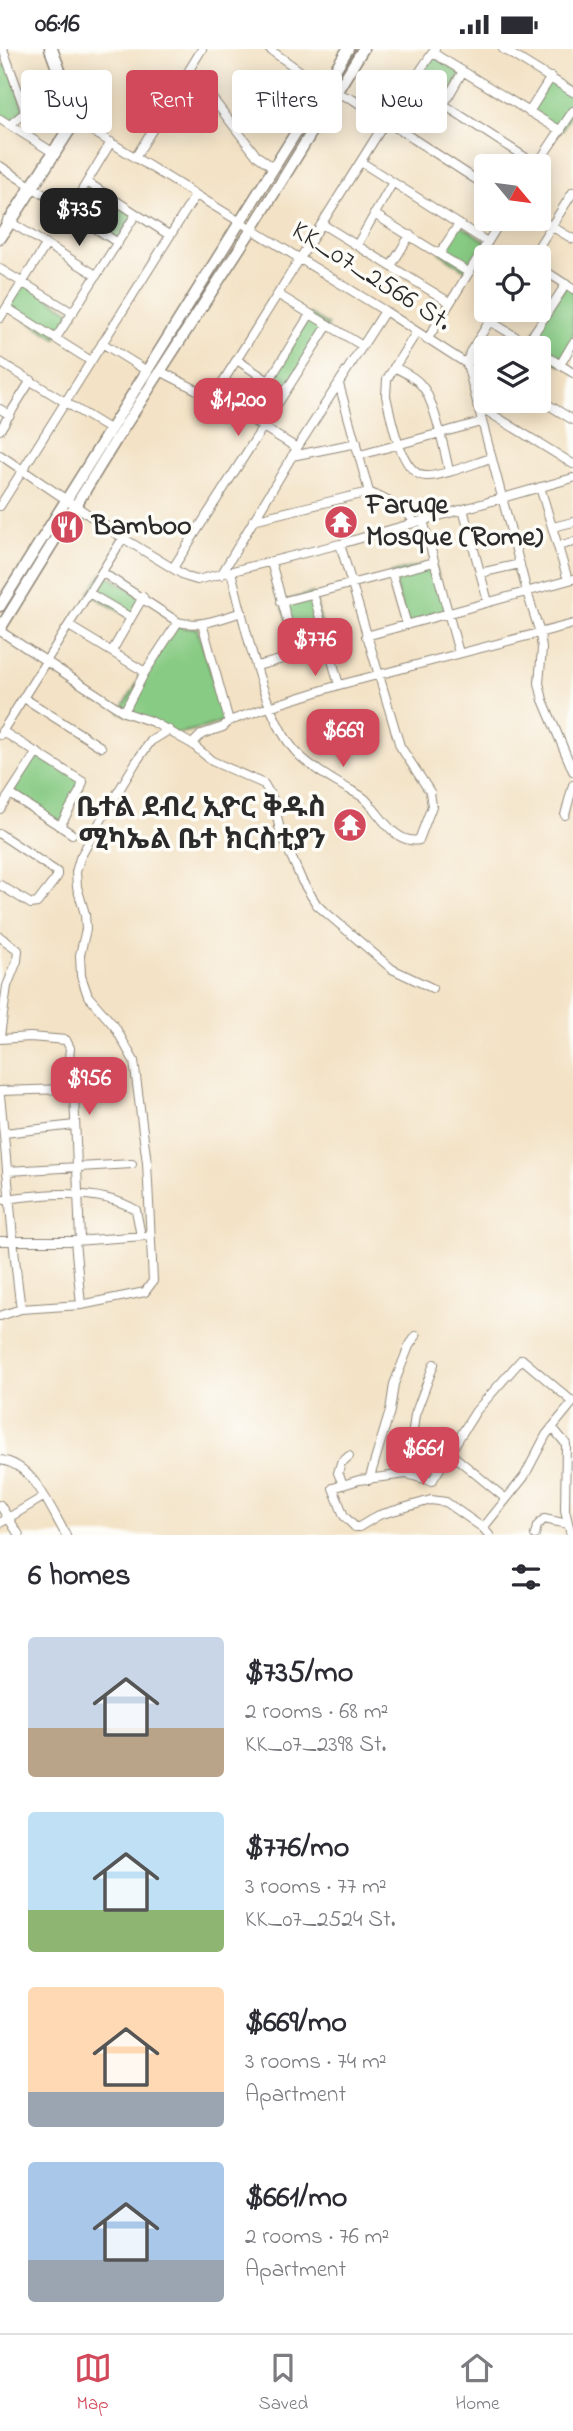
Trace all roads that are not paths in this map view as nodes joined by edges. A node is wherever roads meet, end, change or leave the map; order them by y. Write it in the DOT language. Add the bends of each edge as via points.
graph roads {
  1 [pos="4,49"];
  2 [pos="46,49"];
  3 [pos="51,49"];
  4 [pos="202,49"];
  5 [pos="270,49"];
  6 [pos="288,49"];
  7 [pos="348,49"];
  8 [pos="363,49"];
  9 [pos="503,49"];
  10 [pos="434,51"];
  11 [pos="282,57"];
  12 [pos="4,65"];
  13 [pos="54,70"];
  14 [pos="59,70"];
  15 [pos="300,70"];
  16 [pos="335,70"];
  17 [pos="421,70"];
  18 [pos="463,71"];
  19 [pos="551,77"];
  20 [pos="342,83"];
  21 [pos="573,92"];
  22 [pos="447,99"];
  23 [pos="218,106"];
  24 [pos="447,106"];
  25 [pos="573,111"];
  26 [pos="529,112"];
  27 [pos="0,119"];
  28 [pos="10,125"];
  29 [pos="561,131"];
  30 [pos="64,133"];
  31 [pos="96,133"];
  32 [pos="296,133"];
  33 [pos="311,133"];
  34 [pos="379,133"];
  35 [pos="404,133"];
  36 [pos="111,142"];
  37 [pos="52,152"];
  38 [pos="519,154"];
  39 [pos="544,154"];
  40 [pos="135,158"];
  41 [pos="361,162"];
  42 [pos="0,166"];
  43 [pos="274,168"];
  44 [pos="474,178"];
  45 [pos="87,182"];
  46 [pos="393,182"];
  47 [pos="30,185"];
  48 [pos="573,192"];
  49 [pos="195,196"];
  50 [pos="70,210"];
  51 [pos="136,214"];
  52 [pos="374,214"];
  53 [pos="240,222"];
  54 [pos="5,223"];
  55 [pos="322,224"];
  56 [pos="459,224"];
  57 [pos="551,226"];
  58 [pos="252,229"];
  59 [pos="494,231"];
  60 [pos="169,235"];
  61 [pos="410,235"];
  62 [pos="0,237"];
  63 [pos="573,239"];
  64 [pos="487,242"];
  65 [pos="118,243"];
  66 [pos="46,245"];
  67 [pos="357,245"];
  68 [pos="440,253"];
  69 [pos="301,259"];
  70 [pos="391,266"];
  71 [pos="0,269"];
  72 [pos="468,272"];
  73 [pos="96,275"];
  74 [pos="551,275"];
  75 [pos="23,282"];
  76 [pos="569,287"];
  77 [pos="279,295"];
  78 [pos="449,302"];
  79 [pos="7,308"];
  80 [pos="385,311"];
  81 [pos="73,313"];
  82 [pos="310,314"];
  83 [pos="0,318"];
  84 [pos="489,322"];
  85 [pos="492,322"];
  86 [pos="328,325"];
  87 [pos="416,333"];
  88 [pos="515,336"];
  89 [pos="537,336"];
  90 [pos="56,338"];
  91 [pos="427,340"];
  92 [pos="102,343"];
  93 [pos="573,343"];
  94 [pos="361,345"];
  95 [pos="551,359"];
  96 [pos="237,360"];
  97 [pos="91,361"];
  98 [pos="468,361"];
  99 [pos="0,362"];
  100 [pos="474,363"];
  101 [pos="559,365"];
  102 [pos="394,367"];
  103 [pos="160,371"];
  104 [pos="573,373"];
  105 [pos="146,379"];
  106 [pos="31,380"];
  107 [pos="269,381"];
  108 [pos="339,384"];
  109 [pos="474,390"];
  110 [pos="285,392"];
  111 [pos="212,399"];
  112 [pos="66,403"];
  113 [pos="551,406"];
  114 [pos="0,409"];
  115 [pos="479,413"];
  116 [pos="490,413"];
  117 [pos="10,415"];
  118 [pos="573,419"];
  119 [pos="481,422"];
  120 [pos="263,426"];
  121 [pos="0,430"];
  122 [pos="114,432"];
  123 [pos="440,433"];
  124 [pos="357,443"];
  125 [pos="400,443"];
  126 [pos="294,452"];
  127 [pos="0,455"];
  128 [pos="360,455"];
  129 [pos="491,458"];
  130 [pos="573,463"];
  131 [pos="23,470"];
  132 [pos="449,471"];
  133 [pos="569,479"];
  134 [pos="540,487"];
  135 [pos="369,492"];
  136 [pos="503,499"];
  137 [pos="1,502"];
  138 [pos="70,504"];
  139 [pos="463,509"];
  140 [pos="253,520"];
  141 [pos="419,522"];
  142 [pos="573,522"];
  143 [pos="553,527"];
  144 [pos="123,538"];
  145 [pos="573,543"];
  146 [pos="340,544"];
  147 [pos="558,546"];
  148 [pos="271,562"];
  149 [pos="434,562"];
  150 [pos="520,564"];
  151 [pos="173,568"];
  152 [pos="231,572"];
  153 [pos="103,573"];
  154 [pos="392,573"];
  155 [pos="481,573"];
  156 [pos="221,575"];
  157 [pos="570,580"];
  158 [pos="353,582"];
  159 [pos="527,592"];
  160 [pos="89,593"];
  161 [pos="313,593"];
  162 [pos="143,597"];
  163 [pos="281,602"];
  164 [pos="488,602"];
  165 [pos="0,606"];
  166 [pos="242,612"];
  167 [pos="448,613"];
  168 [pos="131,618"];
  169 [pos="178,622"];
  170 [pos="202,623"];
  171 [pos="573,624"];
  172 [pos="407,625"];
  173 [pos="69,626"];
  174 [pos="0,630"];
  175 [pos="541,633"];
  176 [pos="366,636"];
  177 [pos="328,647"];
  178 [pos="112,651"];
  179 [pos="459,653"];
  180 [pos="297,655"];
  181 [pos="47,661"];
  182 [pos="257,666"];
  183 [pos="145,673"];
  184 [pos="378,676"];
  185 [pos="339,685"];
  186 [pos="24,698"];
  187 [pos="269,707"];
  188 [pos="124,712"];
  189 [pos="229,721"];
  190 [pos="169,730"];
  191 [pos="1,733"];
  192 [pos="192,744"];
  193 [pos="101,747"];
  194 [pos="37,752"];
  195 [pos="573,771"];
  196 [pos="573,785"];
  197 [pos="10,794"];
  198 [pos="0,809"];
  199 [pos="565,815"];
  200 [pos="60,826"];
  201 [pos="0,834"];
  202 [pos="72,834"];
  203 [pos="0,885"];
  204 [pos="0,937"];
  205 [pos="432,988"];
  206 [pos="0,1037"];
  207 [pos="66,1089"];
  208 [pos="0,1091"];
  209 [pos="0,1096"];
  210 [pos="75,1125"];
  211 [pos="4,1133"];
  212 [pos="132,1164"];
  213 [pos="76,1166"];
  214 [pos="8,1171"];
  215 [pos="77,1195"];
  216 [pos="10,1199"];
  217 [pos="0,1200"];
  218 [pos="145,1236"];
  219 [pos="12,1240"];
  220 [pos="0,1241"];
  221 [pos="77,1241"];
  222 [pos="81,1305"];
  223 [pos="21,1309"];
  224 [pos="0,1316"];
  225 [pos="415,1336"];
  226 [pos="434,1364"];
  227 [pos="552,1427"];
  228 [pos="450,1453"];
  229 [pos="348,1455"];
  230 [pos="0,1460"];
  231 [pos="407,1474"];
  232 [pos="369,1480"];
  233 [pos="432,1481"];
  234 [pos="344,1484"];
  235 [pos="43,1497"];
  236 [pos="506,1499"];
  237 [pos="436,1501"];
  238 [pos="0,1505"];
  239 [pos="9,1519"];
  240 [pos="0,1523"];
  241 [pos="568,1524"];
  242 [pos="354,1531"];
  243 [pos="481,1531"];
  244 [pos="19,1535"];
  245 [pos="66,1535"];
  246 [pos="535,1535"];
  247 [pos="570,1535"];
  1 -- 12 [label="street"];
  2 -- 13 [label="main road"];
  3 -- 14 [label="main road"];
  4 -- 40 [label="street"];
  5 -- 11 [label="street"];
  6 -- 11 [label="street"];
  7 -- 16 [label="street"];
  8 -- 20 [label="street"];
  9 -- 19 [label="street"];
  10 -- 17 [label="street"];
  10 -- 18 [label="street"];
  11 -- 15 [label="street"];
  12 -- 28 [label="street" via="24,111"];
  18 -- 22 [label="street"];
  18 -- 26 [label="street"];
  19 -- 21 [label="street"];
  19 -- 26 [label="street"];
  23 -- 43 [label="street" via="256,155"];
  24 -- 38 [label="street"];
  25 -- 29 [label="street"];
  26 -- 29 [label="street"];
  27 -- 28 [label="street"];
  28 -- 37 [label="street"];
  29 -- 39 [label="street"];
  30 -- 37 [label="main road"];
  31 -- 36 [label="street, KK_07_2566 St."];
  32 -- 43 [label="street"];
  33 -- 58 [label="street"];
  34 -- 41 [label="street"];
  35 -- 44 [label="street"];
  36 -- 40 [label="street, KK_07_2566 St."];
  36 -- 45 [label="street"];
  37 -- 47 [label="main road"];
  40 -- 49 [label="street, KK_07_2566 St."];
  41 -- 46 [label="street"];
  41 -- 55 [label="street"];
  42 -- 47 [label="street"];
  43 -- 53 [label="street"];
  45 -- 50 [label="street"];
  45 -- 51 [label="street"];
  46 -- 52 [label="street"];
  46 -- 56 [label="street"];
  47 -- 50 [label="street"];
  47 -- 54 [label="main road"];
  48 -- 57 [label="street"];
  49 -- 53 [label="street, KK_07_2566 St."];
  49 -- 60 [label="street"];
  50 -- 65 [label="street"];
  51 -- 60 [label="street"];
  51 -- 65 [label="street"];
  52 -- 61 [label="street"];
  52 -- 67 [label="street"];
  53 -- 58 [label="street, KK_07_2566 St."];
  53 -- 105 [label="street"];
  54 -- 62 [label="main road"];
  54 -- 66 [label="street"];
  55 -- 67 [label="street"];
  55 -- 69 [label="street"];
  56 -- 64 [label="street"];
  56 -- 68 [label="street"];
  57 -- 63 [label="street"];
  58 -- 69 [label="street, KK_07_2566 St."];
  58 -- 103 [label="street"];
  59 -- 64 [label="street"];
  60 -- 92 [label="street"];
  61 -- 68 [label="street"];
  61 -- 70 [label="street"];
  64 -- 72 [label="street"];
  65 -- 73 [label="street"];
  66 -- 73 [label="street"];
  66 -- 75 [label="street"];
  67 -- 70 [label="street"];
  68 -- 72 [label="street"];
  69 -- 77 [label="street"];
  69 -- 80 [label="street, KK_07_2566 St."];
  70 -- 78 [label="street"];
  71 -- 75 [label="street"];
  72 -- 78 [label="street"];
  73 -- 81 [label="street"];
  74 -- 76 [label="street"];
  75 -- 79 [label="street"];
  75 -- 81 [label="street"];
  76 -- 89 [label="street"];
  77 -- 82 [label="street"];
  77 -- 96 [label="street"];
  78 -- 91 [label="street"];
  79 -- 83 [label="street"];
  79 -- 90 [label="street"];
  80 -- 87 [label="street, KK_07_2566 St."];
  80 -- 94 [label="street"];
  81 -- 90 [label="street"];
  82 -- 86 [label="street"];
  82 -- 107 [label="street"];
  84 -- 98 [label="street"];
  85 -- 88 [label="street"];
  86 -- 94 [label="street"];
  86 -- 110 [label="street"];
  87 -- 91 [label="street, KK_07_2566 St."];
  87 -- 102 [label="street"];
  90 -- 97 [label="street"];
  91 -- 98 [label="street, KK_07_2566 St."];
  92 -- 97 [label="street"];
  92 -- 105 [label="street"];
  93 -- 101 [label="street"];
  94 -- 108 [label="street"];
  95 -- 101 [label="street"];
  96 -- 107 [label="street"];
  96 -- 111 [label="street"];
  97 -- 112 [label="street"];
  98 -- 100 [label="street, KK_07_2566 St."];
  98 -- 109 [label="street"];
  99 -- 106 [label="street"];
  101 -- 104 [label="street"];
  102 -- 123 [label="street" via="424,387"];
  102 -- 125 [label="street" via="387,379 386,396"];
  103 -- 105 [label="street"];
  103 -- 111 [label="street"];
  105 -- 122 [label="street"];
  106 -- 112 [label="street"];
  106 -- 117 [label="street"];
  107 -- 110 [label="street"];
  108 -- 124 [label="street"];
  108 -- 126 [label="street"];
  110 -- 120 [label="street"];
  111 -- 120 [label="street"];
  112 -- 122 [label="street"];
  112 -- 131 [label="street"];
  113 -- 118 [label="street"];
  114 -- 117 [label="street"];
  115 -- 119 [label="street"];
  116 -- 130 [label="street"];
  117 -- 121 [label="street"];
  119 -- 123 [label="street"];
  119 -- 129 [label="street"];
  120 -- 126 [label="street"];
  120 -- 151 [label="street"];
  122 -- 138 [label="street"];
  123 -- 125 [label="street"];
  123 -- 132 [label="street"];
  124 -- 126 [label="street"];
  124 -- 128 [label="street"];
  125 -- 128 [label="street"];
  125 -- 132 [label="street" via="404,460 423,476"];
  126 -- 140 [label="street"];
  127 -- 131 [label="street"];
  128 -- 135 [label="street"];
  129 -- 132 [label="street"];
  129 -- 136 [label="street"];
  130 -- 133 [label="street"];
  131 -- 137 [label="street"];
  131 -- 138 [label="street"];
  133 -- 134 [label="street"];
  134 -- 136 [label="street"];
  134 -- 143 [label="street"];
  135 -- 140 [label="street"];
  135 -- 141 [label="street"];
  136 -- 139 [label="street"];
  136 -- 150 [label="street"];
  138 -- 144 [label="street"];
  138 -- 165 [label="street"];
  138 -- 174 [label="street"];
  139 -- 141 [label="street"];
  139 -- 155 [label="street"];
  140 -- 156 [label="street"];
  141 -- 146 [label="street"];
  141 -- 149 [label="street"];
  142 -- 143 [label="street"];
  143 -- 147 [label="street"];
  144 -- 151 [label="street"];
  144 -- 153 [label="street"];
  145 -- 147 [label="street"];
  146 -- 148 [label="street"];
  146 -- 158 [label="street"];
  147 -- 157 [label="street"];
  148 -- 152 [label="street"];
  148 -- 163 [label="street"];
  149 -- 154 [label="street"];
  149 -- 167 [label="street"];
  150 -- 155 [label="street"];
  150 -- 159 [label="street"];
  151 -- 156 [label="street" via="197,580"];
  152 -- 156 [label="street"];
  152 -- 166 [label="street"];
  153 -- 160 [label="street"];
  153 -- 162 [label="street"];
  154 -- 158 [label="street"];
  154 -- 172 [label="street"];
  155 -- 164 [label="street"];
  157 -- 159 [label="street"];
  158 -- 161 [label="street"];
  158 -- 176 [label="street"];
  159 -- 164 [label="street"];
  159 -- 175 [label="street"];
  160 -- 168 [label="street"];
  160 -- 173 [label="street"];
  161 -- 163 [label="street"];
  161 -- 177 [label="street"];
  162 -- 168 [label="street"];
  162 -- 169 [label="street"];
  163 -- 180 [label="street"];
  164 -- 167 [label="street"];
  166 -- 170 [label="street"];
  166 -- 182 [label="street"];
  167 -- 172 [label="street"];
  167 -- 179 [label="street"];
  168 -- 178 [label="street"];
  169 -- 170 [label="street"];
  169 -- 183 [label="street"];
  170 -- 189 [label="street"];
  171 -- 175 [label="street"];
  172 -- 176 [label="street"];
  173 -- 178 [label="street"];
  173 -- 181 [label="street"];
  174 -- 181 [label="street"];
  175 -- 179 [label="street"];
  175 -- 195 [label="street" via="543,700"];
  176 -- 184 [label="street"];
  177 -- 180 [label="street"];
  177 -- 185 [label="street"];
  178 -- 183 [label="street"];
  179 -- 184 [label="street"];
  180 -- 182 [label="street"];
  181 -- 186 [label="street"];
  181 -- 188 [label="street"];
  182 -- 187 [label="street"];
  183 -- 188 [label="street"];
  184 -- 185 [label="street"];
  184 -- 187 [label="street" via="400,745 430,792 432,806 419,840 397,834 367,801 301,757 287,742"];
  185 -- 187 [label="street"];
  186 -- 191 [label="street"];
  186 -- 193 [label="street"];
  187 -- 189 [label="street"];
  188 -- 190 [label="street"];
  189 -- 192 [label="street"];
  190 -- 192 [label="street"];
  190 -- 218 [label="street" via="151,741 135,762 76,872 86,929 81,976 88,996 115,1027 134,1061 147,1163"];
  191 -- 194 [label="street"];
  192 -- 205 [label="street" via="212,761 264,784 274,801 280,831 317,905 392,969"];
  194 -- 197 [label="street"];
  194 -- 200 [label="street" via="83,782"];
  196 -- 199 [label="street"];
  197 -- 198 [label="street"];
  197 -- 200 [label="street"];
  200 -- 202 [label="street"];
  201 -- 203 [label="street" via="57,872 37,903 31,904"];
  204 -- 206 [label="street" via="18,950"];
  206 -- 207 [label="street" via="66,1040 70,1048"];
  207 -- 208 [label="street"];
  207 -- 210 [label="street" via="74,1094"];
  209 -- 211 [label="street"];
  210 -- 211 [label="street"];
  210 -- 213 [label="street"];
  211 -- 214 [label="street"];
  212 -- 213 [label="street"];
  213 -- 214 [label="street"];
  213 -- 215 [label="street"];
  214 -- 216 [label="street"];
  215 -- 216 [label="street"];
  215 -- 218 [label="street" via="112,1200 136,1210"];
  215 -- 221 [label="street"];
  216 -- 217 [label="street"];
  216 -- 219 [label="street"];
  218 -- 221 [label="street"];
  218 -- 222 [label="street" via="154,1276 151,1286 145,1292"];
  219 -- 220 [label="street"];
  219 -- 221 [label="street"];
  219 -- 223 [label="street"];
  221 -- 222 [label="street"];
  222 -- 223 [label="street"];
  223 -- 224 [label="street"];
  225 -- 232 [label="street" via="394,1384"];
  226 -- 231 [label="street" via="415,1415"];
  227 -- 228 [label="street" via="573,1402 522,1359 476,1411"];
  227 -- 236 [label="street"];
  227 -- 241 [label="street" via="566,1444"];
  228 -- 233 [label="street"];
  228 -- 236 [label="street"];
  229 -- 234 [label="street" via="338,1473"];
  230 -- 235 [label="street" via="14,1463 29,1475"];
  231 -- 232 [label="street"];
  231 -- 233 [label="street"];
  232 -- 234 [label="street"];
  233 -- 237 [label="street"];
  234 -- 242 [label="street" via="333,1492"];
  235 -- 239 [label="street"];
  235 -- 245 [label="street"];
  236 -- 243 [label="street"];
  237 -- 242 [label="street" via="379,1515"];
  237 -- 243 [label="street" via="446,1503"];
  238 -- 239 [label="street"];
  239 -- 240 [label="street"];
  239 -- 244 [label="street"];
  241 -- 246 [label="street" via="544,1519"];
  241 -- 247 [label="street"];
}
